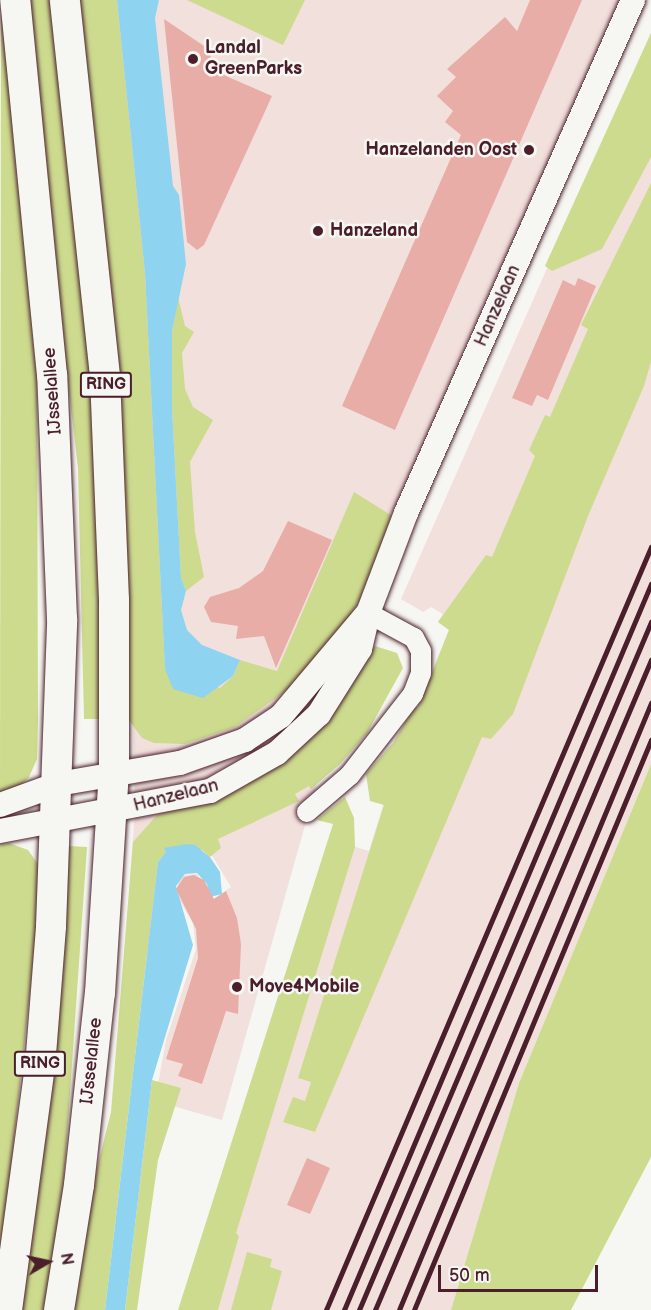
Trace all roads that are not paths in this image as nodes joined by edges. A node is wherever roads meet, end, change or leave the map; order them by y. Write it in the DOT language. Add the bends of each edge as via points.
graph roads {
  1 [pos="15,0"];
  2 [pos="65,0"];
  3 [pos="633,0"];
  4 [pos="368,613"];
  5 [pos="114,773"];
  6 [pos="58,784"];
  7 [pos="0,805"];
  8 [pos="112,811"];
  9 [pos="307,812"];
  10 [pos="58,817"];
  11 [pos="0,831"];
  12 [pos="7,1310"];
  13 [pos="59,1310"];
  1 -- 6 [label="main road, IJsselallee / RING" via="58,468 62,619"];
  2 -- 5 [label="main road, IJsselallee / RING" via="105,376 114,600"];
  3 -- 4 [label="street, Hanzelaan" via="406,513"];
  4 -- 5 [label="street, Hanzelaan" via="281,716 245,740 180,763"];
  4 -- 8 [label="street, Hanzelaan" via="360,649 344,680 319,714 277,753 210,791"];
  4 -- 9 [label="street" via="414,638 421,651 421,673 413,694 350,776"];
  5 -- 6 [label="street"];
  5 -- 8 [label="main road, IJsselallee / RING"];
  6 -- 7 [label="street"];
  6 -- 10 [label="main road, IJsselallee / RING"];
  8 -- 10 [label="street"];
  8 -- 13 [label="main road, IJsselallee / RING" via="100,993 83,1151"];
  10 -- 11 [label="street"];
  10 -- 12 [label="main road, IJsselallee / RING" via="40,1067"];
}
